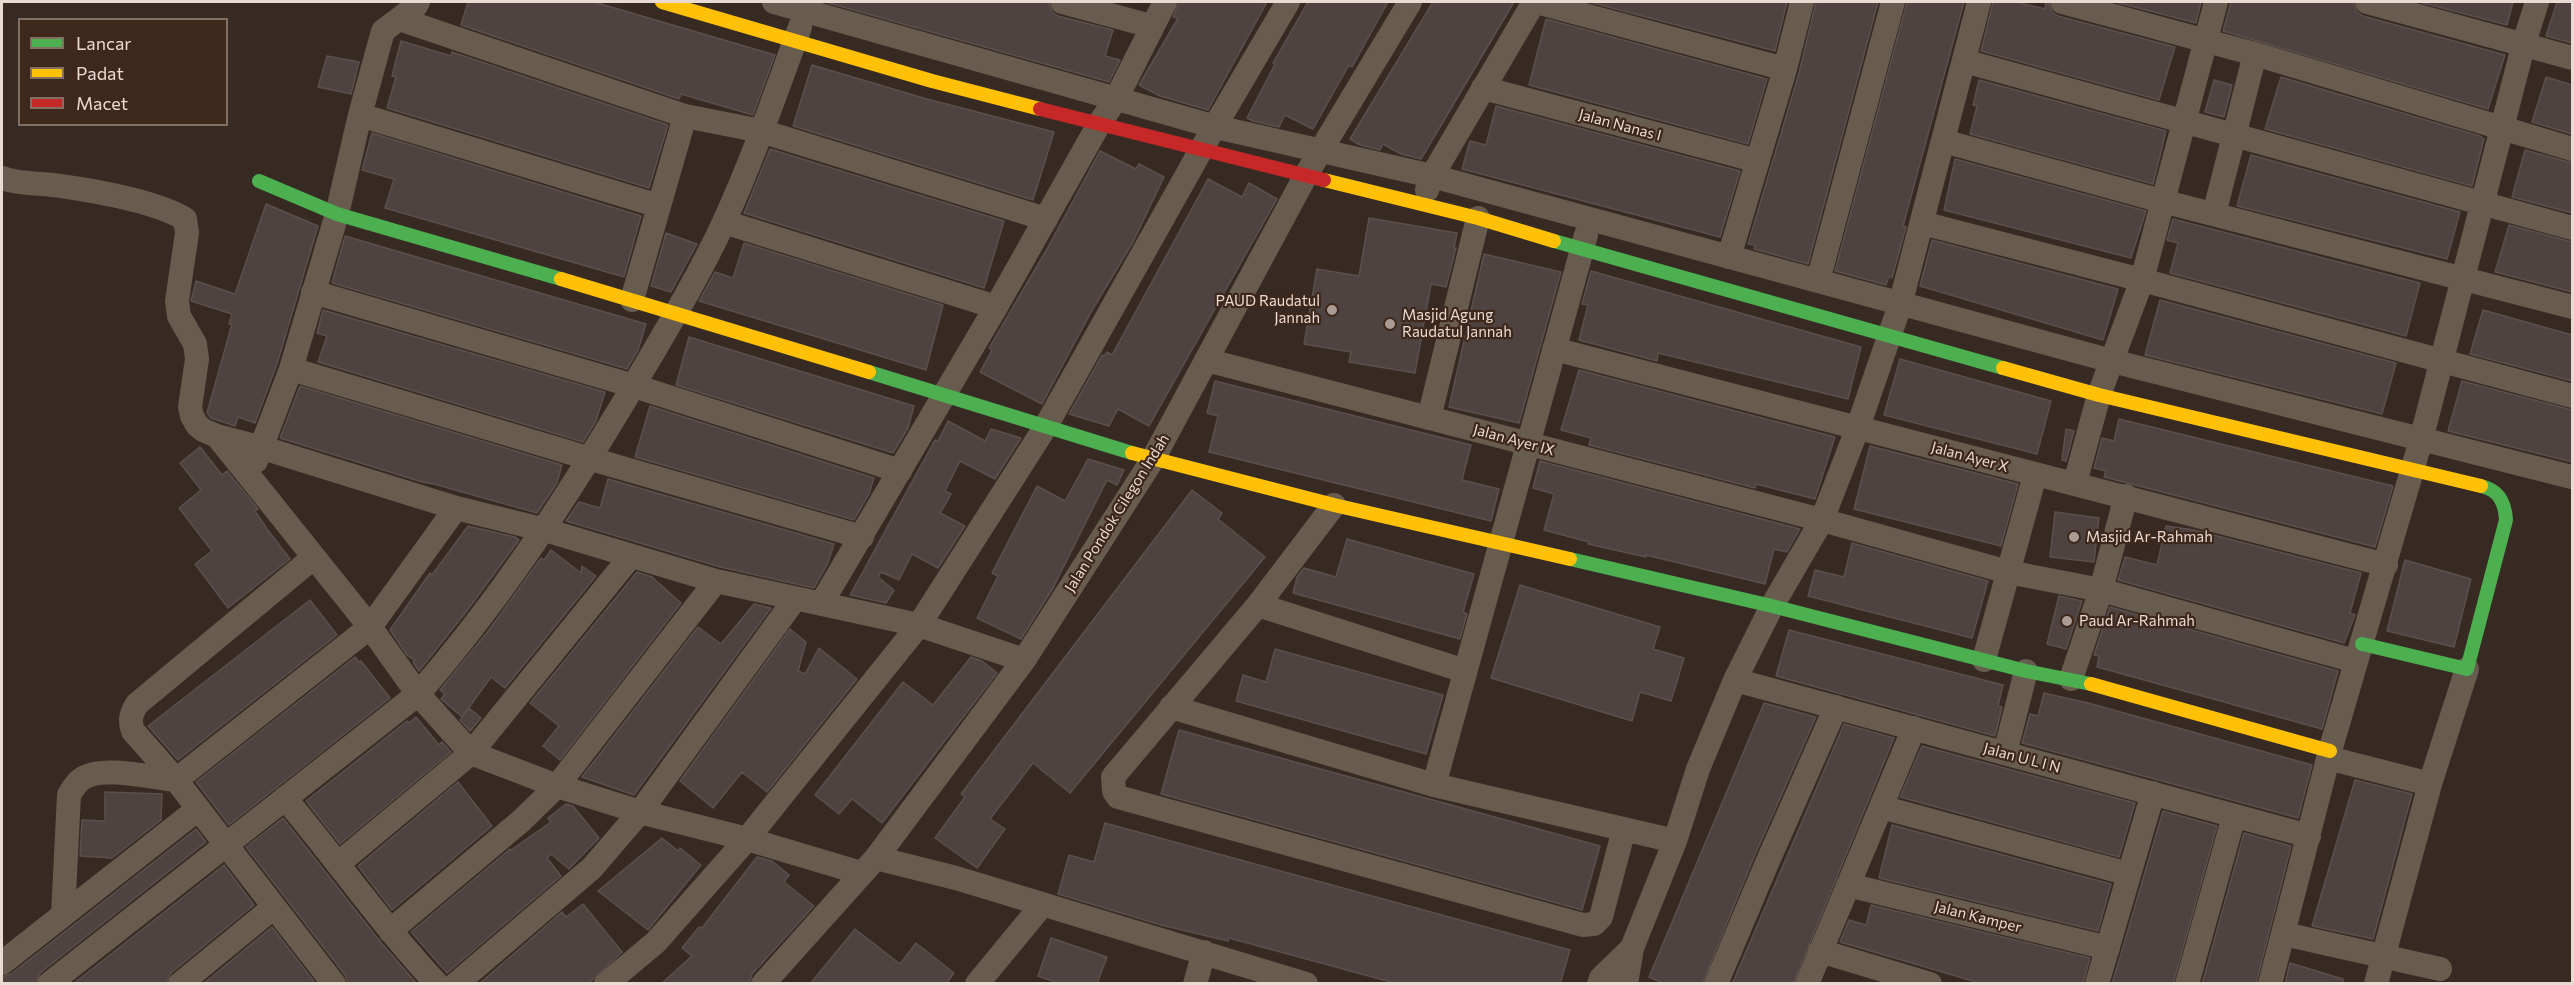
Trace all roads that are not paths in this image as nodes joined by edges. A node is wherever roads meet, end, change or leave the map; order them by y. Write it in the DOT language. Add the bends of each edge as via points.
graph roads {
  1 [pos="418,2"];
  2 [pos="662,2"];
  3 [pos="774,2"];
  4 [pos="1062,2"];
  5 [pos="1165,2"];
  6 [pos="1288,2"];
  7 [pos="1410,2"];
  8 [pos="1535,2"];
  9 [pos="1802,2"];
  10 [pos="1893,2"];
  11 [pos="1979,2"];
  12 [pos="2062,2"];
  13 [pos="2216,2"];
  14 [pos="2367,2"];
  15 [pos="2537,2"];
  16 [pos="807,6"];
  17 [pos="399,19"];
  18 [pos="1151,26"];
  19 [pos="795,42"];
  20 [pos="2206,42"];
  21 [pos="2524,43"];
  22 [pos="2255,54"];
  23 [pos="2572,58"];
  24 [pos="1964,61"];
  25 [pos="1785,69"];
  26 [pos="1483,88"];
  27 [pos="1116,99"];
  28 [pos="360,115"];
  29 [pos="686,116"];
  30 [pos="2184,120"];
  31 [pos="1099,124"];
  32 [pos="1216,127"];
  33 [pos="2503,127"];
  34 [pos="760,131"];
  35 [pos="2235,135"];
  36 [pos="1942,141"];
  37 [pos="2572,149"];
  38 [pos="1201,150"];
  39 [pos="1321,151"];
  40 [pos="1758,161"];
  41 [pos="1306,175"];
  42 [pos="1432,176"];
  43 [pos="2,178"];
  44 [pos="260,181"];
  45 [pos="2162,201"];
  46 [pos="1422,204"];
  47 [pos="2484,204"];
  48 [pos="659,206"];
  49 [pos="337,214"];
  50 [pos="2214,214"];
  51 [pos="1478,218"];
  52 [pos="1046,219"];
  53 [pos="1590,220"];
  54 [pos="724,222"];
  55 [pos="1922,223"];
  56 [pos="2572,228"];
  57 [pos="1582,249"];
  58 [pos="1729,257"];
  59 [pos="2464,279"];
  60 [pos="2142,280"];
  61 [pos="1818,281"];
  62 [pos="312,292"];
  63 [pos="632,300"];
  64 [pos="1900,305"];
  65 [pos="996,307"];
  66 [pos="2572,307"];
  67 [pos="676,314"];
  68 [pos="1890,336"];
  69 [pos="1554,349"];
  70 [pos="1206,360"];
  71 [pos="2441,360"];
  72 [pos="2112,362"];
  73 [pos="291,369"];
  74 [pos="634,386"];
  75 [pos="945,395"];
  76 [pos="2099,395"];
  77 [pos="2572,396"];
  78 [pos="1429,418"];
  79 [pos="1046,426"];
  80 [pos="1858,427"];
  81 [pos="217,436"];
  82 [pos="2421,440"];
  83 [pos="1528,444"];
  84 [pos="263,448"];
  85 [pos="2493,458"];
  86 [pos="591,459"];
  87 [pos="1153,459"];
  88 [pos="2411,468"];
  89 [pos="900,471"];
  90 [pos="2035,475"];
  91 [pos="249,477"];
  92 [pos="2572,477"];
  93 [pos="2075,483"];
  94 [pos="2487,487"];
  95 [pos="2126,496"];
  96 [pos="1334,505"];
  97 [pos="456,508"];
  98 [pos="1822,520"];
  99 [pos="545,530"];
  100 [pos="862,537"];
  101 [pos="1500,543"];
  102 [pos="631,556"];
  103 [pos="313,558"];
  104 [pos="2386,565"];
  105 [pos="2008,572"];
  106 [pos="717,581"];
  107 [pos="2101,590"];
  108 [pos="795,599"];
  109 [pos="821,604"];
  110 [pos="1258,605"];
  111 [pos="1772,606"];
  112 [pos="919,625"];
  113 [pos="370,627"];
  114 [pos="2358,652"];
  115 [pos="1024,660"];
  116 [pos="1984,660"];
  117 [pos="2467,669"];
  118 [pos="1465,671"];
  119 [pos="2026,671"];
  120 [pos="2071,679"];
  121 [pos="1735,680"];
  122 [pos="418,694"];
  123 [pos="1171,707"];
  124 [pos="1836,707"];
  125 [pos="1914,728"];
  126 [pos="471,753"];
  127 [pos="2005,753"];
  128 [pos="2329,754"];
  129 [pos="176,780"];
  130 [pos="2430,784"];
  131 [pos="1434,785"];
  132 [pos="557,786"];
  133 [pos="2153,793"];
  134 [pos="285,798"];
  135 [pos="1881,807"];
  136 [pos="198,809"];
  137 [pos="640,812"];
  138 [pos="2234,816"];
  139 [pos="1624,829"];
  140 [pos="2309,836"];
  141 [pos="747,839"];
  142 [pos="1675,841"];
  143 [pos="226,846"];
  144 [pos="339,863"];
  145 [pos="868,866"];
  146 [pos="2129,874"];
  147 [pos="1848,885"];
  148 [pos="1043,904"];
  149 [pos="274,907"];
  150 [pos="63,915"];
  151 [pos="390,931"];
  152 [pos="2284,934"];
  153 [pos="1632,948"];
  154 [pos="2108,948"];
  155 [pos="1820,951"];
  156 [pos="1204,952"];
  157 [pos="2383,957"];
  158 [pos="2,963"];
  159 [pos="2440,969"];
  160 [pos="322,979"];
  161 [pos="49,984"];
  162 [pos="180,984"];
  163 [pos="437,984"];
  164 [pos="456,984"];
  165 [pos="606,984"];
  166 [pos="763,984"];
  167 [pos="977,984"];
  168 [pos="1195,984"];
  169 [pos="1306,984"];
  170 [pos="1599,984"];
  171 [pos="1626,984"];
  172 [pos="1716,984"];
  173 [pos="1807,984"];
  174 [pos="1930,984"];
  175 [pos="2097,984"];
  176 [pos="2187,984"];
  177 [pos="2270,984"];
  178 [pos="2376,984"];
  1 -- 17 [label="street"];
  2 -- 19 [label="street"];
  3 -- 16 [label="street"];
  4 -- 18 [label="street"];
  5 -- 18 [label="street"];
  6 -- 32 [label="street"];
  7 -- 39 [label="street, Jalan Pondok Cilegon Indah"];
  8 -- 25 [label="street"];
  8 -- 26 [label="street"];
  9 -- 25 [label="street"];
  10 -- 61 [label="street"];
  11 -- 24 [label="street"];
  12 -- 20 [label="street"];
  13 -- 20 [label="street"];
  14 -- 21 [label="street"];
  15 -- 21 [label="street"];
  16 -- 19 [label="street"];
  16 -- 27 [label="street"];
  17 -- 28 [label="street" via="383,31"];
  17 -- 29 [label="street"];
  18 -- 27 [label="street"];
  19 -- 31 [label="street"];
  19 -- 34 [label="street"];
  20 -- 22 [label="street"];
  20 -- 30 [label="street"];
  21 -- 23 [label="street"];
  21 -- 33 [label="street"];
  22 -- 33 [label="street"];
  22 -- 35 [label="street"];
  24 -- 30 [label="street"];
  24 -- 36 [label="street"];
  25 -- 40 [label="street"];
  26 -- 40 [label="street, Jalan Nanas I"];
  26 -- 42 [label="street"];
  27 -- 31 [label="street"];
  27 -- 32 [label="street"];
  28 -- 48 [label="street"];
  28 -- 49 [label="street"];
  29 -- 34 [label="street"];
  29 -- 48 [label="street"];
  30 -- 35 [label="street"];
  30 -- 45 [label="street"];
  31 -- 38 [label="street"];
  31 -- 52 [label="street"];
  32 -- 38 [label="street"];
  32 -- 39 [label="street"];
  33 -- 37 [label="street"];
  33 -- 47 [label="street"];
  34 -- 52 [label="street"];
  34 -- 54 [label="street"];
  35 -- 47 [label="street"];
  35 -- 50 [label="street"];
  36 -- 45 [label="street"];
  36 -- 55 [label="street"];
  38 -- 41 [label="street"];
  38 -- 79 [label="street"];
  39 -- 41 [label="street, Jalan Pondok Cilegon Indah"];
  39 -- 42 [label="street"];
  40 -- 58 [label="street"];
  41 -- 46 [label="street"];
  41 -- 70 [label="street, Jalan Pondok Cilegon Indah"];
  42 -- 46 [label="street"];
  42 -- 53 [label="street"];
  43 -- 81 [label="street" via="80,189 173,212 185,219 188,232 177,301 197,359 190,407 197,424"];
  44 -- 49 [label="street"];
  45 -- 50 [label="street"];
  45 -- 60 [label="street"];
  46 -- 51 [label="street"];
  47 -- 56 [label="street"];
  47 -- 59 [label="street"];
  48 -- 63 [label="street"];
  49 -- 62 [label="street"];
  49 -- 63 [label="street"];
  50 -- 59 [label="street"];
  51 -- 57 [label="street"];
  51 -- 78 [label="street"];
  52 -- 65 [label="street"];
  53 -- 57 [label="street"];
  53 -- 58 [label="street"];
  54 -- 65 [label="street"];
  54 -- 67 [label="street"];
  55 -- 60 [label="street"];
  55 -- 64 [label="street"];
  57 -- 68 [label="street"];
  57 -- 69 [label="street"];
  58 -- 61 [label="street"];
  59 -- 66 [label="street"];
  59 -- 71 [label="street"];
  60 -- 71 [label="street"];
  60 -- 72 [label="street"];
  61 -- 64 [label="street"];
  62 -- 73 [label="street"];
  62 -- 74 [label="street"];
  63 -- 67 [label="street"];
  64 -- 68 [label="street"];
  64 -- 72 [label="street"];
  65 -- 75 [label="street"];
  67 -- 74 [label="street"];
  67 -- 75 [label="street"];
  68 -- 76 [label="street"];
  68 -- 80 [label="street"];
  69 -- 80 [label="street, Jalan Ayer X"];
  69 -- 83 [label="street"];
  70 -- 78 [label="street, Jalan Ayer IX"];
  70 -- 87 [label="street, Jalan Pondok Cilegon Indah"];
  71 -- 77 [label="street"];
  71 -- 82 [label="street"];
  72 -- 76 [label="street"];
  72 -- 82 [label="street"];
  73 -- 84 [label="street"];
  73 -- 86 [label="street"];
  74 -- 86 [label="street"];
  74 -- 89 [label="street"];
  75 -- 79 [label="street"];
  75 -- 89 [label="street"];
  76 -- 88 [label="street"];
  76 -- 93 [label="street"];
  78 -- 83 [label="street, Jalan Ayer IX"];
  79 -- 87 [label="street"];
  79 -- 112 [label="street"];
  80 -- 90 [label="street, Jalan Ayer X"];
  80 -- 98 [label="street"];
  81 -- 84 [label="street"];
  81 -- 91 [label="street"];
  82 -- 85 [label="street"];
  82 -- 88 [label="street"];
  83 -- 98 [label="street, Jalan Ayer IX"];
  83 -- 101 [label="street"];
  84 -- 91 [label="street"];
  84 -- 97 [label="street"];
  85 -- 92 [label="street"];
  85 -- 94 [label="street"];
  86 -- 99 [label="street"];
  86 -- 100 [label="street"];
  87 -- 96 [label="street"];
  87 -- 115 [label="street, Jalan Pondok Cilegon Indah"];
  88 -- 94 [label="street"];
  88 -- 104 [label="street"];
  89 -- 100 [label="street"];
  90 -- 93 [label="street, Jalan Ayer X"];
  90 -- 105 [label="street"];
  91 -- 103 [label="street"];
  93 -- 95 [label="street, Jalan Ayer X"];
  94 -- 117 [label="street" via="2502,498 2506,520"];
  95 -- 104 [label="street, Jalan Ayer X"];
  95 -- 107 [label="street"];
  96 -- 101 [label="street"];
  96 -- 110 [label="street"];
  97 -- 99 [label="street"];
  97 -- 113 [label="street"];
  98 -- 105 [label="street, Jalan Ayer IX"];
  98 -- 111 [label="street"];
  99 -- 102 [label="street"];
  99 -- 122 [label="street"];
  100 -- 109 [label="street"];
  101 -- 111 [label="street"];
  101 -- 118 [label="street"];
  102 -- 106 [label="street"];
  102 -- 126 [label="street"];
  103 -- 113 [label="street"];
  103 -- 129 [label="street" via="131,713 133,731"];
  104 -- 114 [label="street"];
  105 -- 107 [label="street, Jalan Ayer IX"];
  105 -- 116 [label="street"];
  106 -- 108 [label="street"];
  106 -- 132 [label="street"];
  107 -- 114 [label="street, Jalan Ayer IX"];
  107 -- 120 [label="street"];
  108 -- 109 [label="street"];
  108 -- 137 [label="street"];
  109 -- 112 [label="street"];
  110 -- 118 [label="street"];
  110 -- 123 [label="street"];
  111 -- 116 [label="street"];
  111 -- 121 [label="street"];
  112 -- 115 [label="street"];
  112 -- 141 [label="street"];
  113 -- 122 [label="street"];
  113 -- 129 [label="street"];
  114 -- 117 [label="street"];
  114 -- 128 [label="street"];
  115 -- 145 [label="street, Jalan Pondok Cilegon Indah"];
  116 -- 119 [label="street"];
  117 -- 130 [label="street"];
  118 -- 131 [label="street"];
  119 -- 120 [label="street"];
  119 -- 127 [label="street"];
  120 -- 128 [label="street"];
  121 -- 124 [label="street, Jalan U L I N"];
  121 -- 142 [label="street" via="1698,769"];
  122 -- 126 [label="street"];
  122 -- 134 [label="street"];
  123 -- 131 [label="street"];
  123 -- 139 [label="street" via="1113,777 1118,796 1583,925 1594,924 1601,917"];
  124 -- 125 [label="street, Jalan U L I N"];
  124 -- 172 [label="street"];
  125 -- 127 [label="street, Jalan U L I N"];
  125 -- 135 [label="street"];
  126 -- 132 [label="street"];
  126 -- 144 [label="street"];
  127 -- 133 [label="street, Jalan U L I N"];
  128 -- 130 [label="street"];
  128 -- 140 [label="street"];
  129 -- 136 [label="street"];
  129 -- 150 [label="street" via="108,772 94,773 76,784 69,795"];
  130 -- 157 [label="street"];
  131 -- 139 [label="street"];
  132 -- 137 [label="street"];
  132 -- 151 [label="street"];
  133 -- 138 [label="street, Jalan U L I N"];
  133 -- 146 [label="street"];
  134 -- 143 [label="street"];
  134 -- 144 [label="street"];
  135 -- 146 [label="street"];
  135 -- 147 [label="street"];
  136 -- 143 [label="street"];
  136 -- 150 [label="street"];
  137 -- 141 [label="street"];
  137 -- 164 [label="street" via="592,868"];
  138 -- 140 [label="street, Jalan U L I N"];
  138 -- 176 [label="street"];
  139 -- 142 [label="street"];
  140 -- 152 [label="street"];
  141 -- 145 [label="street"];
  141 -- 165 [label="street" via="656,942"];
  142 -- 153 [label="street"];
  143 -- 149 [label="street"];
  143 -- 161 [label="street"];
  144 -- 151 [label="street"];
  145 -- 148 [label="street" via="956,878"];
  145 -- 166 [label="street, Jalan Pondok Cilegon Indah"];
  146 -- 154 [label="street"];
  147 -- 154 [label="street, Jalan Kamper"];
  147 -- 155 [label="street"];
  148 -- 156 [label="street"];
  148 -- 167 [label="street"];
  149 -- 160 [label="street"];
  149 -- 162 [label="street"];
  150 -- 158 [label="street"];
  151 -- 163 [label="street"];
  152 -- 157 [label="street"];
  152 -- 177 [label="street"];
  153 -- 170 [label="street"];
  153 -- 171 [label="street"];
  154 -- 175 [label="street"];
  155 -- 173 [label="street"];
  155 -- 174 [label="street"];
  156 -- 168 [label="street"];
  156 -- 169 [label="street"];
  157 -- 159 [label="street"];
  157 -- 178 [label="street"];
}
